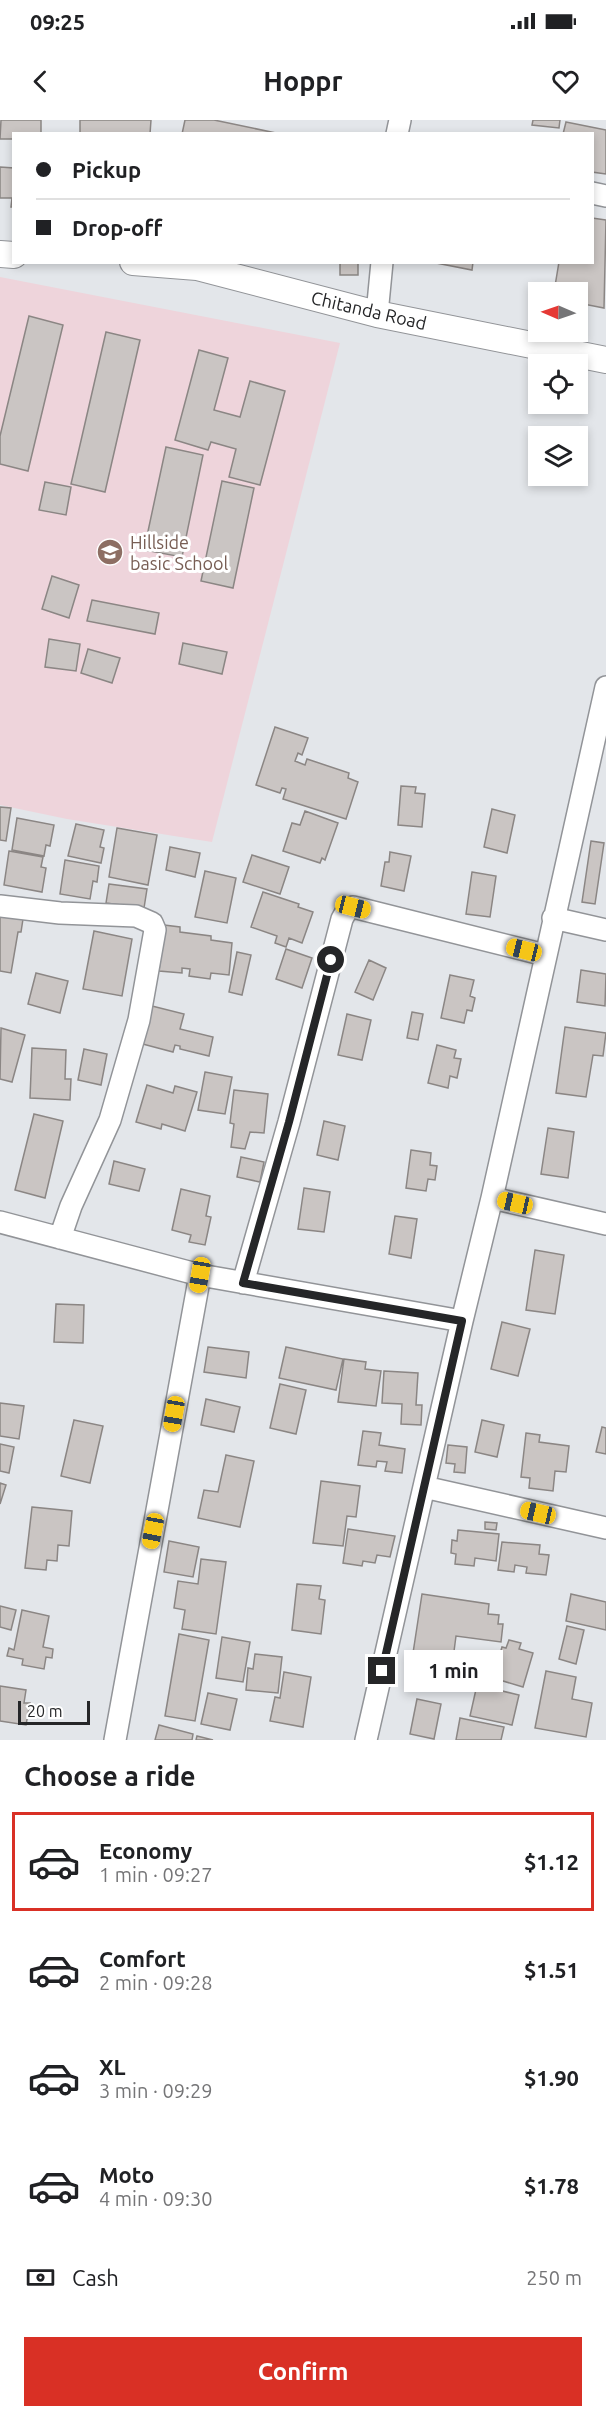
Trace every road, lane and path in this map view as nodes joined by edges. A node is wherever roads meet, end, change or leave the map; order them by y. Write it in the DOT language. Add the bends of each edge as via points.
graph roads {
  1 [pos="158,264"];
  2 [pos="382,264"];
  3 [pos="377,314"];
  4 [pos="606,360"];
  5 [pos="606,687"];
  6 [pos="0,906"];
  7 [pos="553,918"];
  8 [pos="606,930"];
  9 [pos="545,955"];
  10 [pos="492,1198"];
  11 [pos="0,1222"];
  12 [pos="606,1224"];
  13 [pos="60,1238"];
  14 [pos="200,1275"];
  15 [pos="243,1283"];
  16 [pos="462,1321"];
  17 [pos="424,1487"];
  18 [pos="606,1528"];
  19 [pos="115,1740"];
  20 [pos="366,1740"];
  1 -- 3 [label="street, Chitanda Road" via="196,267"];
  2 -- 3 [label="street"];
  3 -- 4 [label="street, Chitanda Road"];
  5 -- 7 [label="street"];
  6 -- 13 [label="street" via="136,916 152,923 155,930 139,1020 110,1120"];
  7 -- 8 [label="street"];
  7 -- 9 [label="street"];
  9 -- 10 [label="street"];
  9 -- 15 [label="street" via="353,907 347,910"];
  10 -- 12 [label="street"];
  10 -- 16 [label="street"];
  11 -- 13 [label="street"];
  13 -- 14 [label="street"];
  14 -- 15 [label="street"];
  14 -- 19 [label="street"];
  15 -- 16 [label="street"];
  16 -- 17 [label="street"];
  17 -- 18 [label="street"];
  17 -- 20 [label="street"];
}
